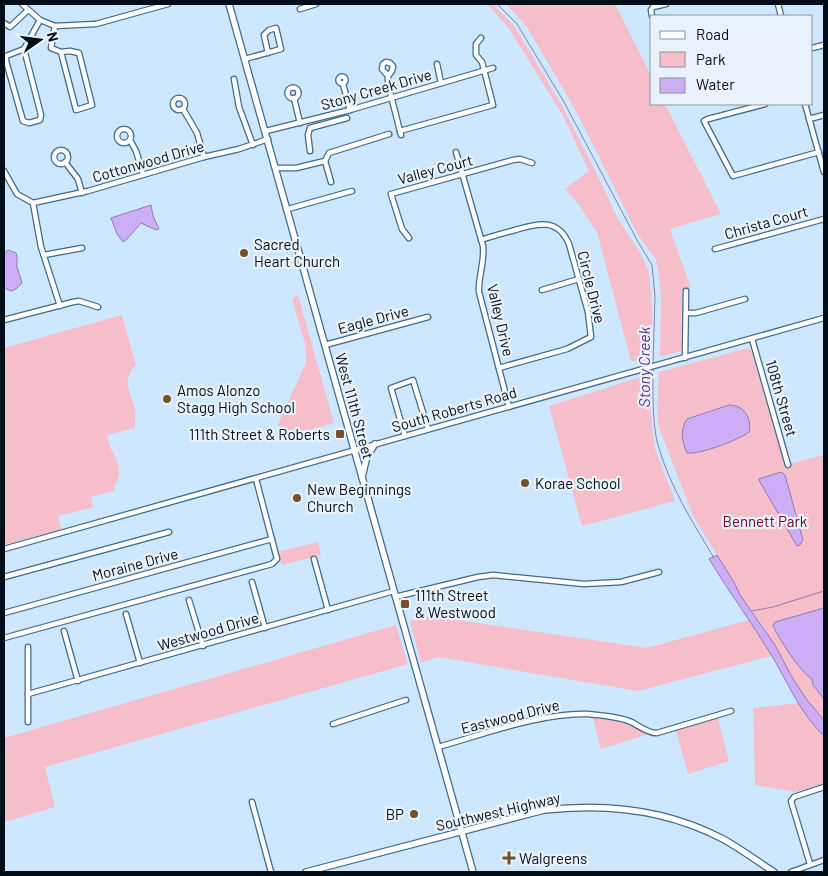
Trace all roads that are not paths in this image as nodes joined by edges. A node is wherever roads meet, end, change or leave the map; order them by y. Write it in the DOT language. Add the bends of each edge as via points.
graph roads {
  1 [pos="22,4"];
  2 [pos="168,4"];
  3 [pos="229,4"];
  4 [pos="316,4"];
  5 [pos="666,4"];
  6 [pos="300,9"];
  7 [pos="28,10"];
  8 [pos="652,15"];
  9 [pos="40,20"];
  10 [pos="4,23"];
  11 [pos="55,26"];
  12 [pos="481,38"];
  13 [pos="24,48"];
  14 [pos="61,52"];
  15 [pos="268,53"];
  16 [pos="245,59"];
  17 [pos="437,64"];
  18 [pos="492,68"];
  19 [pos="484,71"];
  20 [pos="388,76"];
  21 [pos="234,79"];
  22 [pos="441,83"];
  23 [pos="343,84"];
  24 [pos="390,97"];
  25 [pos="294,98"];
  26 [pos="761,105"];
  27 [pos="805,105"];
  28 [pos="183,109"];
  29 [pos="350,110"];
  30 [pos="824,114"];
  31 [pos="326,116"];
  32 [pos="347,118"];
  33 [pos="809,119"];
  34 [pos="300,123"];
  35 [pos="328,123"];
  36 [pos="266,131"];
  37 [pos="389,134"];
  38 [pos="268,139"];
  39 [pos="130,140"];
  40 [pos="253,145"];
  41 [pos="310,151"];
  42 [pos="456,152"];
  43 [pos="819,152"];
  44 [pos="204,157"];
  45 [pos="325,161"];
  46 [pos="65,162"];
  47 [pos="532,163"];
  48 [pos="276,168"];
  49 [pos="4,171"];
  50 [pos="824,172"];
  51 [pos="143,174"];
  52 [pos="462,174"];
  53 [pos="331,182"];
  54 [pos="352,191"];
  55 [pos="82,193"];
  56 [pos="33,204"];
  57 [pos="288,209"];
  58 [pos="824,219"];
  59 [pos="409,238"];
  60 [pos="481,240"];
  61 [pos="82,248"];
  62 [pos="715,249"];
  63 [pos="44,255"];
  64 [pos="579,279"];
  65 [pos="542,290"];
  66 [pos="686,291"];
  67 [pos="745,300"];
  68 [pos="60,306"];
  69 [pos="98,307"];
  70 [pos="686,313"];
  71 [pos="428,317"];
  72 [pos="824,318"];
  73 [pos="4,320"];
  74 [pos="752,339"];
  75 [pos="325,345"];
  76 [pos="685,358"];
  77 [pos="499,368"];
  78 [pos="510,406"];
  79 [pos="428,430"];
  80 [pos="405,436"];
  81 [pos="375,444"];
  82 [pos="354,450"];
  83 [pos="788,465"];
  84 [pos="256,479"];
  85 [pos="362,479"];
  86 [pos="169,532"];
  87 [pos="272,539"];
  88 [pos="4,549"];
  89 [pos="314,559"];
  90 [pos="659,572"];
  91 [pos="4,577"];
  92 [pos="252,582"];
  93 [pos="395,594"];
  94 [pos="189,600"];
  95 [pos="328,610"];
  96 [pos="4,613"];
  97 [pos="126,614"];
  98 [pos="265,628"];
  99 [pos="64,631"];
  100 [pos="4,638"];
  101 [pos="203,646"];
  102 [pos="28,647"];
  103 [pos="140,663"];
  104 [pos="78,681"];
  105 [pos="28,694"];
  106 [pos="406,700"];
  107 [pos="731,711"];
  108 [pos="28,722"];
  109 [pos="333,724"];
  110 [pos="438,747"];
  111 [pos="824,787"];
  112 [pos="252,802"];
  113 [pos="461,831"];
  114 [pos="824,860"];
  115 [pos="810,864"];
  116 [pos="271,872"];
  117 [pos="306,872"];
  118 [pos="473,872"];
  119 [pos="774,872"];
  120 [pos="792,872"];
  1 -- 7 [label="street"];
  2 -- 11 [label="street" via="96,24"];
  3 -- 16 [label="main road, West 111th Street"];
  4 -- 6 [label="street"];
  5 -- 8 [label="street" via="653,7"];
  7 -- 9 [label="street"];
  7 -- 10 [label="street" via="10,27"];
  9 -- 11 [label="street"];
  9 -- 13 [label="street"];
  11 -- 14 [label="street" via="51,48"];
  12 -- 19 [label="street" via="475,49"];
  13 -- 13 [label="street" via="41,115 40,120 29,123 23,121 6,61 6,56"];
  14 -- 14 [label="street" via="76,110 92,105 79,54"];
  15 -- 15 [label="street" via="282,49 276,28 264,35"];
  15 -- 16 [label="street"];
  16 -- 36 [label="main road, West 111th Street"];
  17 -- 22 [label="street"];
  18 -- 19 [label="street, Stony Creek Drive"];
  19 -- 22 [label="street, Stony Creek Drive"];
  19 -- 24 [label="street" via="493,105 400,133"];
  20 -- 24 [label="street"];
  21 -- 40 [label="street"];
  22 -- 24 [label="street, Stony Creek Drive"];
  23 -- 29 [label="street"];
  24 -- 29 [label="street, Stony Creek Drive"];
  25 -- 34 [label="street"];
  26 -- 43 [label="street" via="704,122 730,173 735,176"];
  27 -- 33 [label="street"];
  28 -- 44 [label="street" via="197,133"];
  29 -- 31 [label="street, Stony Creek Drive"];
  30 -- 33 [label="street"];
  31 -- 34 [label="street, Stony Creek Drive"];
  31 -- 35 [label="street"];
  32 -- 35 [label="street"];
  33 -- 43 [label="street"];
  34 -- 36 [label="street, Stony Creek Drive"];
  35 -- 41 [label="street" via="309,129"];
  36 -- 38 [label="main road, West 111th Street"];
  37 -- 45 [label="street" via="329,153"];
  38 -- 40 [label="street, Cottonwood Drive"];
  38 -- 48 [label="main road, West 111th Street"];
  39 -- 51 [label="street"];
  40 -- 44 [label="street, Cottonwood Drive"];
  42 -- 52 [label="street, Valley Drive"];
  43 -- 50 [label="street"];
  44 -- 51 [label="street, Cottonwood Drive"];
  45 -- 48 [label="street" via="296,168"];
  45 -- 53 [label="street"];
  46 -- 55 [label="street" via="78,180"];
  47 -- 52 [label="street, Valley Court" via="513,160"];
  48 -- 57 [label="main road, West 111th Street"];
  49 -- 56 [label="street" via="18,194"];
  51 -- 55 [label="street, Cottonwood Drive"];
  52 -- 59 [label="street, Valley Court" via="391,194 402,229"];
  52 -- 60 [label="street, Valley Drive"];
  54 -- 57 [label="street"];
  55 -- 56 [label="street, Cottonwood Drive"];
  56 -- 63 [label="street"];
  57 -- 75 [label="main road, West 111th Street"];
  58 -- 62 [label="street, Christa Court"];
  60 -- 64 [label="street, Circle Drive" via="537,224 553,226 568,240"];
  60 -- 77 [label="street, Valley Drive" via="484,259 478,292"];
  61 -- 63 [label="street"];
  63 -- 68 [label="street"];
  64 -- 65 [label="street"];
  64 -- 77 [label="street, Circle Drive" via="591,337 567,349"];
  66 -- 70 [label="street"];
  67 -- 70 [label="street"];
  68 -- 69 [label="street" via="79,302"];
  68 -- 73 [label="street"];
  70 -- 76 [label="street"];
  71 -- 75 [label="street, Eagle Drive"];
  72 -- 74 [label="street, South Roberts Road"];
  74 -- 76 [label="street, South Roberts Road"];
  74 -- 83 [label="street, 108th Street"];
  75 -- 82 [label="main road, West 111th Street"];
  76 -- 78 [label="street, South Roberts Road"];
  77 -- 78 [label="street, Valley Drive"];
  78 -- 79 [label="street, South Roberts Road"];
  79 -- 80 [label="street, South Roberts Road"];
  79 -- 80 [label="street" via="413,380 391,388"];
  80 -- 81 [label="street, South Roberts Road"];
  81 -- 82 [label="street, South Roberts Road"];
  81 -- 85 [label="main road" via="367,456"];
  82 -- 84 [label="street, South Roberts Road"];
  82 -- 85 [label="main road, West 111th Street"];
  84 -- 87 [label="street"];
  84 -- 88 [label="street, South Roberts Road"];
  85 -- 93 [label="main road, West 111th Street"];
  86 -- 91 [label="street"];
  87 -- 96 [label="street, Moraine Drive"];
  87 -- 100 [label="street" via="277,559 272,564"];
  89 -- 95 [label="street"];
  90 -- 93 [label="street, Westwood Drive" via="621,582 584,584 478,576"];
  92 -- 98 [label="street"];
  93 -- 95 [label="street, Westwood Drive"];
  93 -- 110 [label="main road, West 111th Street"];
  94 -- 101 [label="street"];
  95 -- 98 [label="street, Westwood Drive"];
  97 -- 103 [label="street"];
  98 -- 101 [label="street, Westwood Drive"];
  99 -- 104 [label="street"];
  101 -- 103 [label="street, Westwood Drive"];
  102 -- 105 [label="street"];
  103 -- 104 [label="street, Westwood Drive"];
  104 -- 105 [label="street, Westwood Drive"];
  105 -- 108 [label="street"];
  106 -- 109 [label="street"];
  107 -- 110 [label="street, Eastwood Drive" via="657,733 617,718 586,714 559,716"];
  110 -- 113 [label="main road, West 111th Street"];
  111 -- 115 [label="street" via="794,797 791,801"];
  112 -- 116 [label="street"];
  113 -- 117 [label="main road, Southwest Highway"];
  113 -- 118 [label="main road, West 111th Street"];
  113 -- 119 [label="main road, Southwest Highway" via="544,810 570,807 634,810 693,826 722,838"];
  114 -- 115 [label="street"];
  115 -- 120 [label="street"];
}
